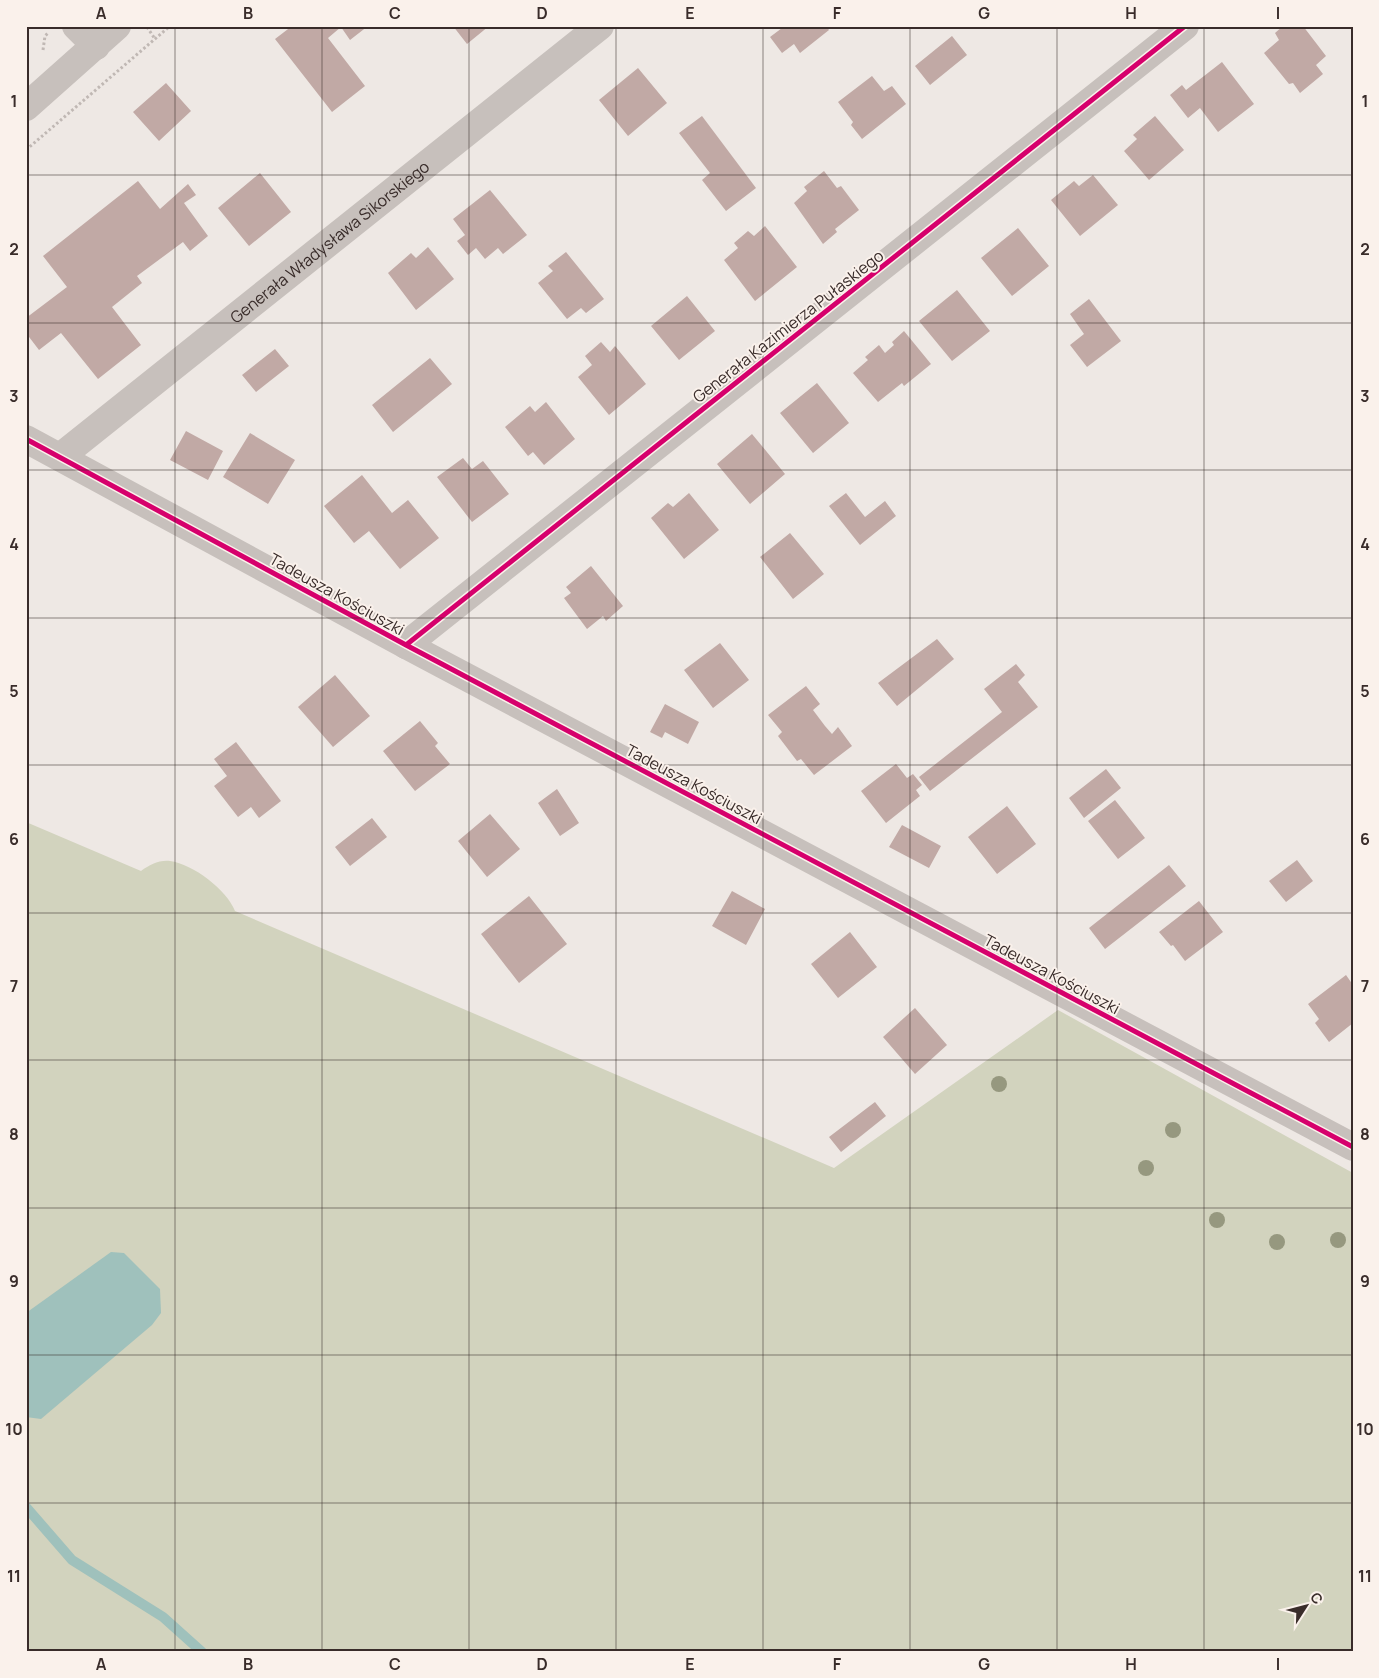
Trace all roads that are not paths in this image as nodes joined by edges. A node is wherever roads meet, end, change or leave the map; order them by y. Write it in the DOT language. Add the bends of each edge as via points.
graph roads {
  1 [pos="76,26"];
  2 [pos="117,26"];
  3 [pos="1185,26"];
  4 [pos="586,31"];
  5 [pos="96,46"];
  6 [pos="26,107"];
  7 [pos="26,440"];
  8 [pos="60,457"];
  9 [pos="406,645"];
  10 [pos="1353,1147"];
  1 -- 5 [label="street"];
  2 -- 5 [label="street"];
  3 -- 9 [label="street, Generała Kazimierza Pułaskiego"];
  4 -- 8 [label="street, Generała Władysława Sikorskiego"];
  5 -- 6 [label="street"];
  7 -- 8 [label="street, Tadeusza Kościuszki"];
  8 -- 9 [label="street, Tadeusza Kościuszki"];
  9 -- 10 [label="street, Tadeusza Kościuszki"];
}
